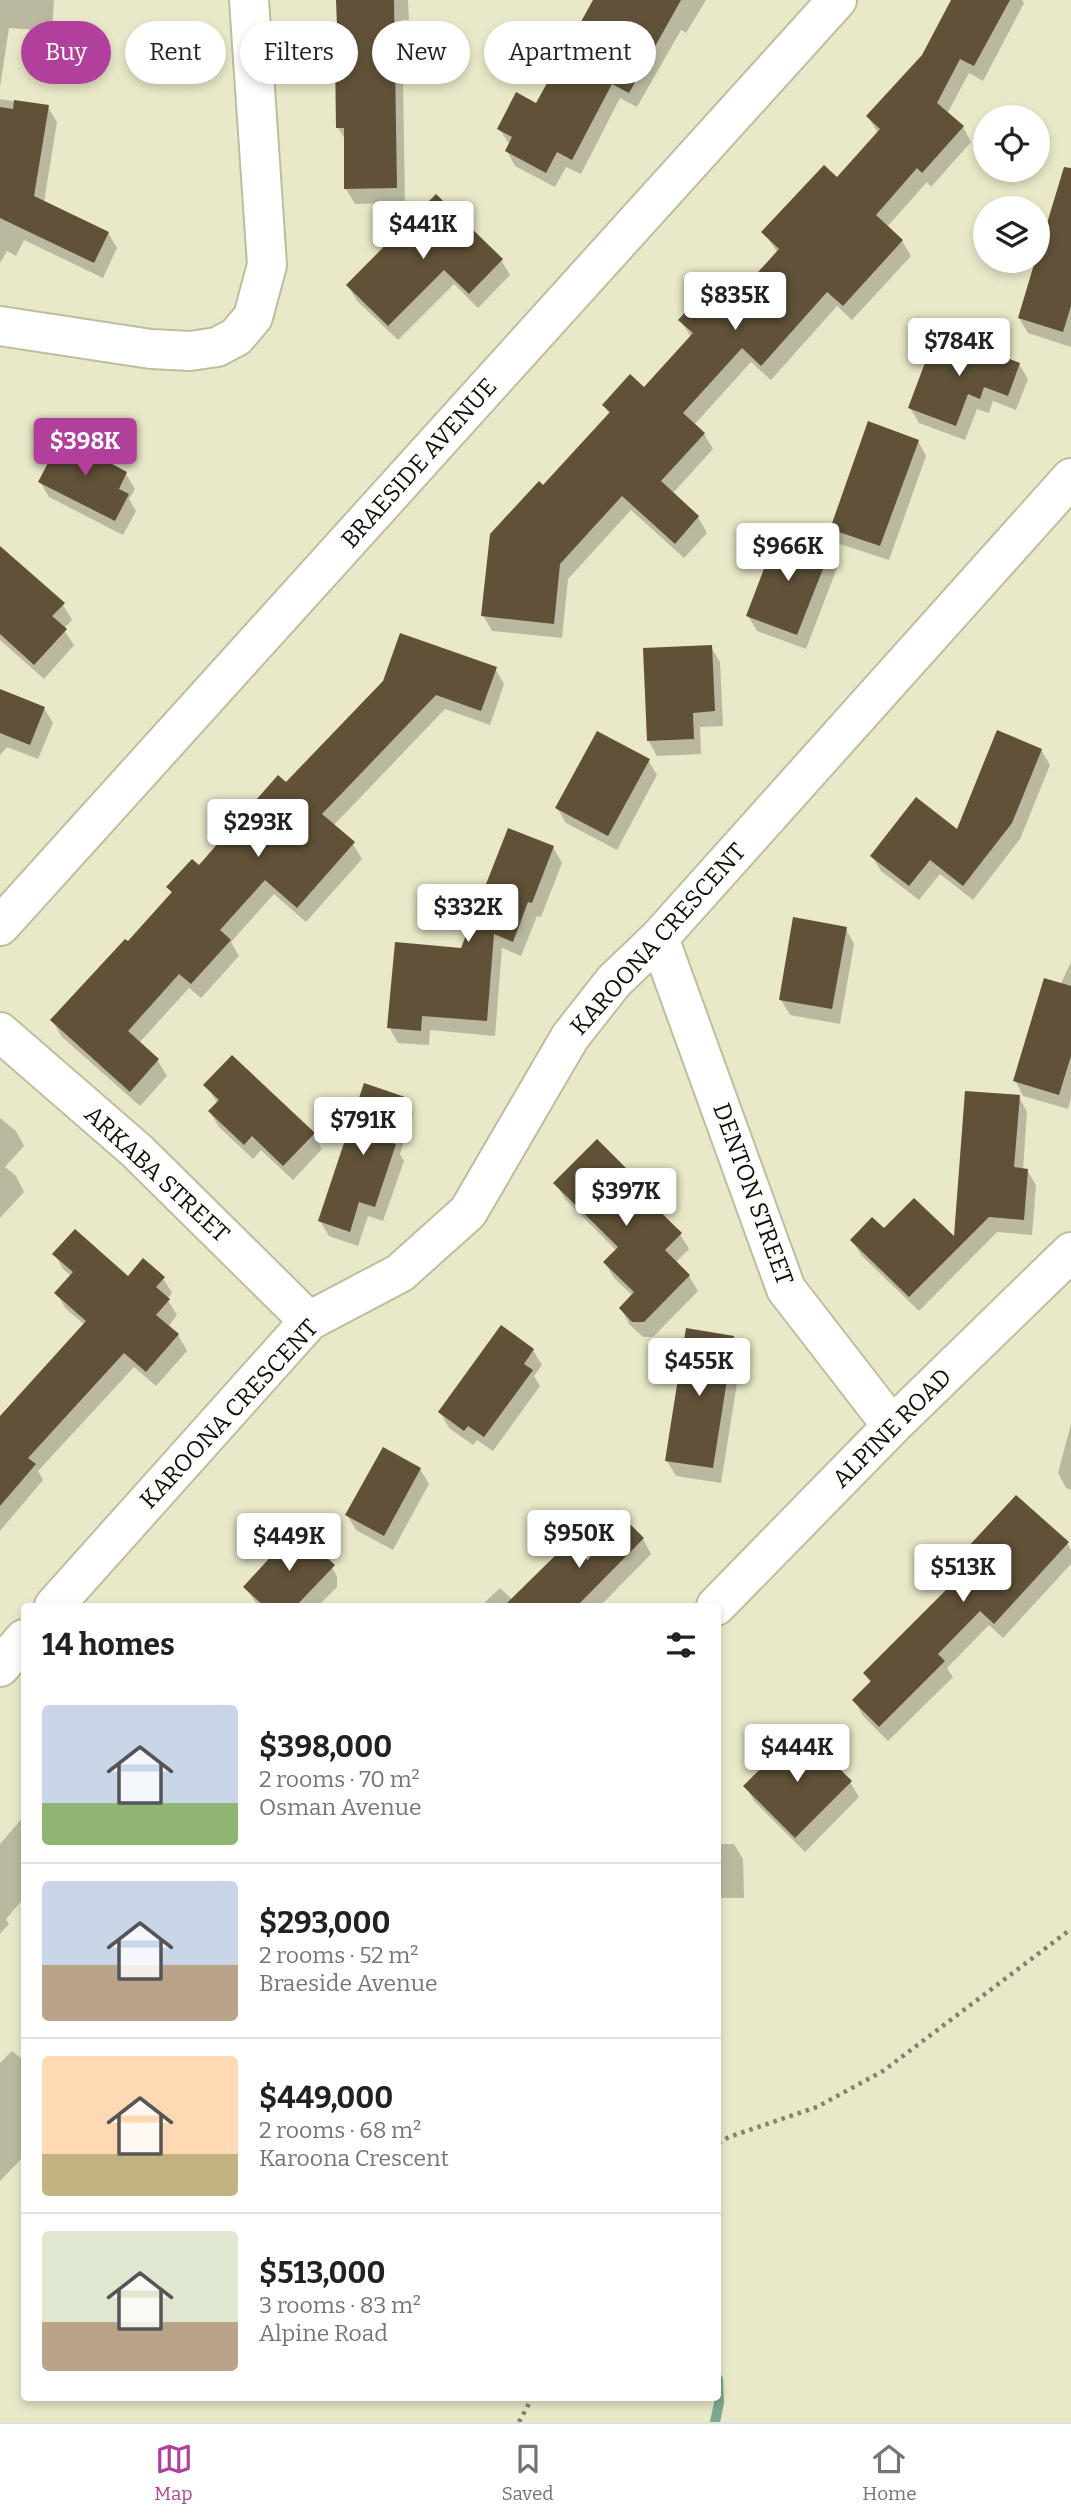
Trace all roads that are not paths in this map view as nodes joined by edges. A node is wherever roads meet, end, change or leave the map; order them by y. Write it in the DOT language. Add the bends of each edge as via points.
graph roads {
  1 [pos="249,0"];
  2 [pos="837,0"];
  3 [pos="0,326"];
  4 [pos="1071,478"];
  5 [pos="0,926"];
  6 [pos="659,937"];
  7 [pos="0,1032"];
  8 [pos="1071,1252"];
  9 [pos="309,1321"];
  10 [pos="892,1426"];
  11 [pos="57,1603"];
  12 [pos="719,1603"];
  13 [pos="21,1642"];
  14 [pos="0,1667"];
  1 -- 3 [label="street" via="267,265 253,317 236,337 217,347 190,351"];
  2 -- 5 [label="street, BRAESIDE AVENUE"];
  4 -- 6 [label="street, KAROONA CRESCENT"];
  6 -- 9 [label="street, KAROONA CRESCENT" via="614,981 570,1037 468,1212 400,1273"];
  6 -- 10 [label="street, DENTON STREET" via="786,1289"];
  7 -- 9 [label="street, ARKABA STREET" via="137,1151"];
  8 -- 10 [label="street, ALPINE ROAD"];
  9 -- 11 [label="street, KAROONA CRESCENT"];
  10 -- 12 [label="street, ALPINE ROAD"];
  13 -- 14 [label="street"];
}
